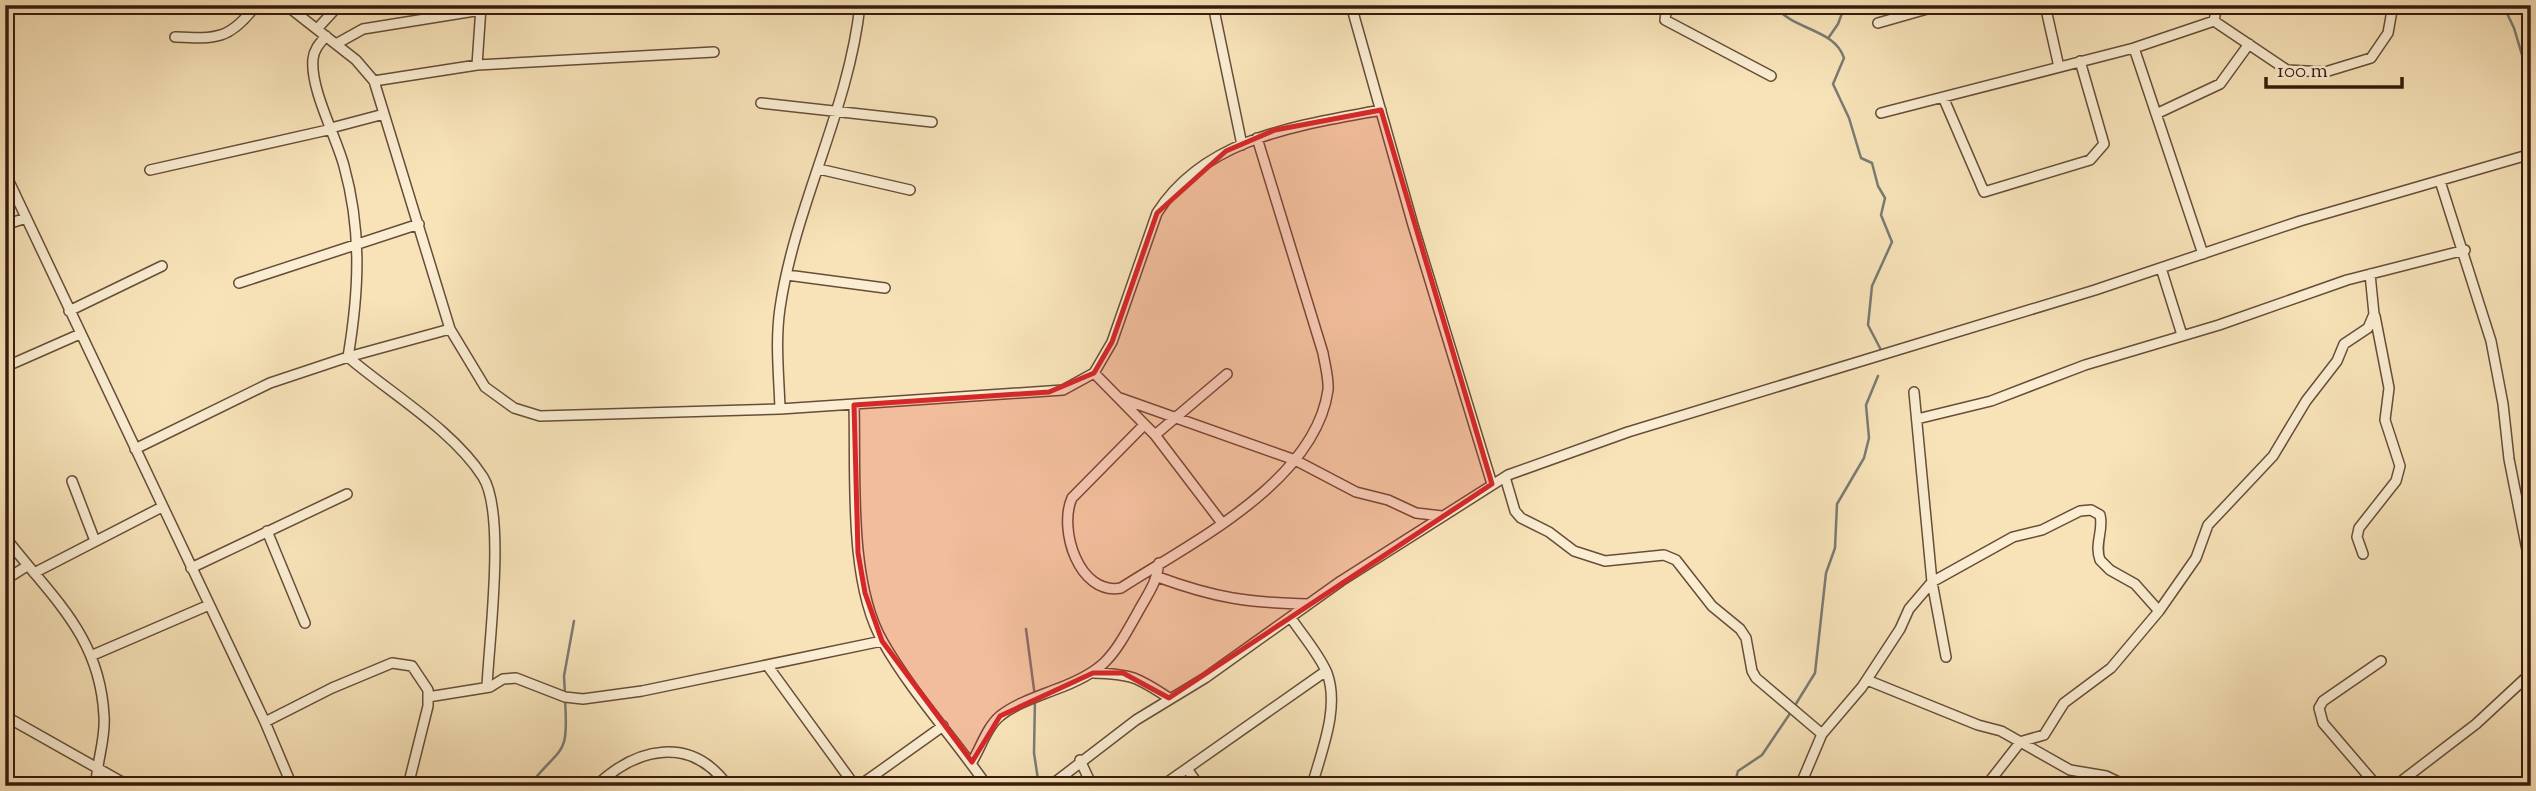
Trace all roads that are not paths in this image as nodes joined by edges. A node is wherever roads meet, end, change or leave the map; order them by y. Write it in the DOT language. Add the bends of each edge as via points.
graph roads {
  1 [pos="256,5"];
  2 [pos="286,5"];
  3 [pos="339,5"];
  4 [pos="860,5"];
  5 [pos="1213,5"];
  6 [pos="1351,5"];
  7 [pos="1667,5"];
  8 [pos="1941,5"];
  9 [pos="2045,5"];
  10 [pos="2217,5"];
  11 [pos="2393,5"];
  12 [pos="481,8"];
  13 [pos="2214,21"];
  14 [pos="1878,23"];
  15 [pos="317,29"];
  16 [pos="326,36"];
  17 [pos="175,37"];
  18 [pos="336,44"];
  19 [pos="2249,44"];
  20 [pos="2133,48"];
  21 [pos="714,52"];
  22 [pos="2080,61"];
  23 [pos="477,65"];
  24 [pos="2059,67"];
  25 [pos="1771,76"];
  26 [pos="374,81"];
  27 [pos="1943,97"];
  28 [pos="761,103"];
  29 [pos="1381,110"];
  30 [pos="835,113"];
  31 [pos="1881,113"];
  32 [pos="384,114"];
  33 [pos="2156,114"];
  34 [pos="932,122"];
  35 [pos="332,128"];
  36 [pos="1257,138"];
  37 [pos="1242,145"];
  38 [pos="2531,154"];
  39 [pos="819,169"];
  40 [pos="150,170"];
  41 [pos="5,173"];
  42 [pos="2441,181"];
  43 [pos="909,190"];
  44 [pos="26,218"];
  45 [pos="419,224"];
  46 [pos="5,225"];
  47 [pos="359,244"];
  48 [pos="2465,250"];
  49 [pos="2203,254"];
  50 [pos="162,266"];
  51 [pos="2161,268"];
  52 [pos="2371,274"];
  53 [pos="786,275"];
  54 [pos="239,282"];
  55 [pos="885,288"];
  56 [pos="69,311"];
  57 [pos="2374,314"];
  58 [pos="450,329"];
  59 [pos="80,334"];
  60 [pos="2182,335"];
  61 [pos="348,357"];
  62 [pos="5,367"];
  63 [pos="1094,373"];
  64 [pos="1227,374"];
  65 [pos="1914,392"];
  66 [pos="1120,398"];
  67 [pos="854,404"];
  68 [pos="780,409"];
  69 [pos="1176,418"];
  70 [pos="1917,419"];
  71 [pos="1144,425"];
  72 [pos="1155,435"];
  73 [pos="135,449"];
  74 [pos="1295,460"];
  75 [pos="1504,477"];
  76 [pos="72,481"];
  77 [pos="1492,484"];
  78 [pos="347,494"];
  79 [pos="162,507"];
  80 [pos="1441,516"];
  81 [pos="1222,523"];
  82 [pos="267,531"];
  83 [pos="5,537"];
  84 [pos="95,541"];
  85 [pos="2362,554"];
  86 [pos="1159,563"];
  87 [pos="191,568"];
  88 [pos="30,569"];
  89 [pos="2531,570"];
  90 [pos="1158,577"];
  91 [pos="5,580"];
  92 [pos="1933,582"];
  93 [pos="1309,604"];
  94 [pos="209,605"];
  95 [pos="2159,611"];
  96 [pos="1291,618"];
  97 [pos="305,623"];
  98 [pos="882,641"];
  99 [pos="93,655"];
  100 [pos="1946,657"];
  101 [pos="2381,661"];
  102 [pos="768,665"];
  103 [pos="1326,671"];
  104 [pos="1093,673"];
  105 [pos="2531,673"];
  106 [pos="1867,680"];
  107 [pos="487,687"];
  108 [pos="428,697"];
  109 [pos="1170,698"];
  110 [pos="5,716"];
  111 [pos="265,722"];
  112 [pos="943,726"];
  113 [pos="1822,734"];
  114 [pos="2023,741"];
  115 [pos="1080,760"];
  116 [pos="972,762"];
  117 [pos="96,768"];
  118 [pos="1188,770"];
  119 [pos="96,786"];
  120 [pos="129,786"];
  121 [pos="292,786"];
  122 [pos="408,786"];
  123 [pos="596,786"];
  124 [pos="728,786"];
  125 [pos="857,786"];
  126 [pos="987,786"];
  127 [pos="1050,786"];
  128 [pos="1092,786"];
  129 [pos="1162,786"];
  130 [pos="1199,786"];
  131 [pos="1312,786"];
  132 [pos="1800,786"];
  133 [pos="1986,786"];
  134 [pos="2127,786"];
  135 [pos="2377,786"];
  136 [pos="2395,786"];
  1 -- 17 [label="street" via="225,36"];
  2 -- 15 [label="street"];
  3 -- 15 [label="street"];
  4 -- 30 [label="street"];
  5 -- 37 [label="street"];
  6 -- 29 [label="street"];
  7 -- 25 [label="street" via="1665,20"];
  8 -- 14 [label="street"];
  9 -- 24 [label="street"];
  10 -- 13 [label="street"];
  11 -- 19 [label="street" via="2388,33 2371,58 2325,72 2287,70"];
  12 -- 18 [label="street" via="363,29"];
  12 -- 23 [label="street"];
  13 -- 19 [label="street"];
  13 -- 20 [label="street"];
  15 -- 16 [label="street"];
  16 -- 18 [label="street"];
  16 -- 35 [label="street" via="316,48 314,71"];
  18 -- 26 [label="street"];
  19 -- 33 [label="street" via="2220,84"];
  20 -- 22 [label="street"];
  20 -- 33 [label="street"];
  21 -- 23 [label="street"];
  22 -- 24 [label="street"];
  22 -- 27 [label="street" via="2104,144 2090,160 1984,192"];
  23 -- 26 [label="street"];
  24 -- 27 [label="street"];
  26 -- 32 [label="street"];
  27 -- 31 [label="street"];
  28 -- 30 [label="street"];
  29 -- 36 [label="street" via="1275,130"];
  29 -- 77 [label="street"];
  30 -- 34 [label="street"];
  30 -- 39 [label="street"];
  32 -- 35 [label="street"];
  32 -- 45 [label="street"];
  33 -- 49 [label="street"];
  35 -- 40 [label="street"];
  35 -- 47 [label="street" via="345,167"];
  36 -- 37 [label="street"];
  36 -- 74 [label="street" via="1324,353 1328,387 1316,428"];
  37 -- 63 [label="street" via="1194,174 1166,200 1149,231 1112,342"];
  38 -- 42 [label="street"];
  39 -- 43 [label="street"];
  39 -- 53 [label="street"];
  41 -- 44 [label="street"];
  42 -- 48 [label="street"];
  42 -- 49 [label="street"];
  44 -- 46 [label="street"];
  44 -- 56 [label="street"];
  45 -- 47 [label="street"];
  45 -- 58 [label="street"];
  47 -- 54 [label="street"];
  47 -- 61 [label="street"];
  48 -- 52 [label="street"];
  48 -- 89 [label="street" via="2498,373"];
  49 -- 51 [label="street"];
  50 -- 56 [label="street"];
  51 -- 60 [label="street"];
  51 -- 75 [label="street" via="1628,432"];
  52 -- 57 [label="street"];
  52 -- 60 [label="street"];
  53 -- 55 [label="street"];
  53 -- 68 [label="street" via="777,335"];
  56 -- 59 [label="street"];
  57 -- 85 [label="street" via="2389,388 2385,420 2400,466 2396,481 2360,527 2357,537"];
  57 -- 95 [label="street" via="2368,328 2344,344 2264,467 2208,525 2196,558"];
  58 -- 61 [label="street"];
  58 -- 68 [label="street" via="485,387 514,408 540,416"];
  59 -- 62 [label="street"];
  59 -- 73 [label="street"];
  60 -- 70 [label="street" via="1991,401"];
  61 -- 73 [label="street" via="270,383"];
  61 -- 107 [label="street" via="464,452 484,478 495,530"];
  63 -- 66 [label="street"];
  63 -- 67 [label="street" via="1049,393"];
  64 -- 69 [label="street"];
  65 -- 70 [label="street"];
  66 -- 69 [label="street"];
  66 -- 71 [label="street"];
  67 -- 68 [label="street"];
  67 -- 98 [label="street" via="858,553 865,593"];
  69 -- 72 [label="street"];
  69 -- 74 [label="street"];
  70 -- 92 [label="street"];
  71 -- 72 [label="street"];
  71 -- 86 [label="street" via="1072,498 1066,525 1087,576 1097,587 1108,591 1121,588"];
  72 -- 81 [label="street"];
  73 -- 79 [label="street"];
  74 -- 80 [label="street" via="1356,492 1416,513"];
  74 -- 81 [label="street" via="1268,488"];
  75 -- 77 [label="street"];
  75 -- 113 [label="street" via="1521,519 1574,551 1605,561 1664,555 1676,561 1712,606 1740,629 1756,678"];
  76 -- 84 [label="street"];
  77 -- 80 [label="street"];
  78 -- 82 [label="street"];
  79 -- 84 [label="street"];
  79 -- 87 [label="street"];
  80 -- 93 [label="street"];
  81 -- 86 [label="street"];
  82 -- 87 [label="street"];
  82 -- 97 [label="street"];
  83 -- 88 [label="street"];
  84 -- 88 [label="street"];
  86 -- 90 [label="street"];
  87 -- 94 [label="street"];
  88 -- 91 [label="street"];
  88 -- 99 [label="street" via="59,600"];
  90 -- 93 [label="street" via="1248,603"];
  90 -- 104 [label="street" via="1123,643"];
  92 -- 95 [label="street" via="2012,537 2091,510 2101,514 2103,524 2099,560 2135,584"];
  92 -- 100 [label="street"];
  92 -- 106 [label="street" via="1909,609"];
  93 -- 96 [label="street"];
  94 -- 99 [label="street"];
  94 -- 111 [label="street"];
  95 -- 114 [label="street" via="2111,668 2064,703 2044,735"];
  96 -- 103 [label="street"];
  96 -- 109 [label="street"];
  98 -- 102 [label="street"];
  98 -- 112 [label="street"];
  99 -- 117 [label="street" via="105,720"];
  101 -- 135 [label="street" via="2319,708 2323,723"];
  102 -- 107 [label="street" via="583,699 516,678"];
  102 -- 125 [label="street"];
  103 -- 118 [label="street"];
  103 -- 131 [label="street" via="1331,688 1329,720"];
  104 -- 109 [label="street" via="1123,673"];
  104 -- 116 [label="street" via="1000,716"];
  105 -- 136 [label="street" via="2476,724"];
  106 -- 113 [label="street"];
  106 -- 114 [label="street"];
  107 -- 108 [label="street"];
  108 -- 111 [label="street" via="412,666 392,663"];
  108 -- 122 [label="street"];
  109 -- 115 [label="street"];
  110 -- 117 [label="street"];
  111 -- 121 [label="street"];
  112 -- 116 [label="street"];
  112 -- 125 [label="street"];
  113 -- 132 [label="street"];
  114 -- 133 [label="street"];
  114 -- 134 [label="street" via="2070,770 2106,776"];
  115 -- 127 [label="street"];
  115 -- 128 [label="street"];
  116 -- 126 [label="street"];
  117 -- 119 [label="street"];
  117 -- 120 [label="street"];
  118 -- 129 [label="street"];
  118 -- 130 [label="street"];
  123 -- 124 [label="street" via="638,757 675,751 698,757"];
}
